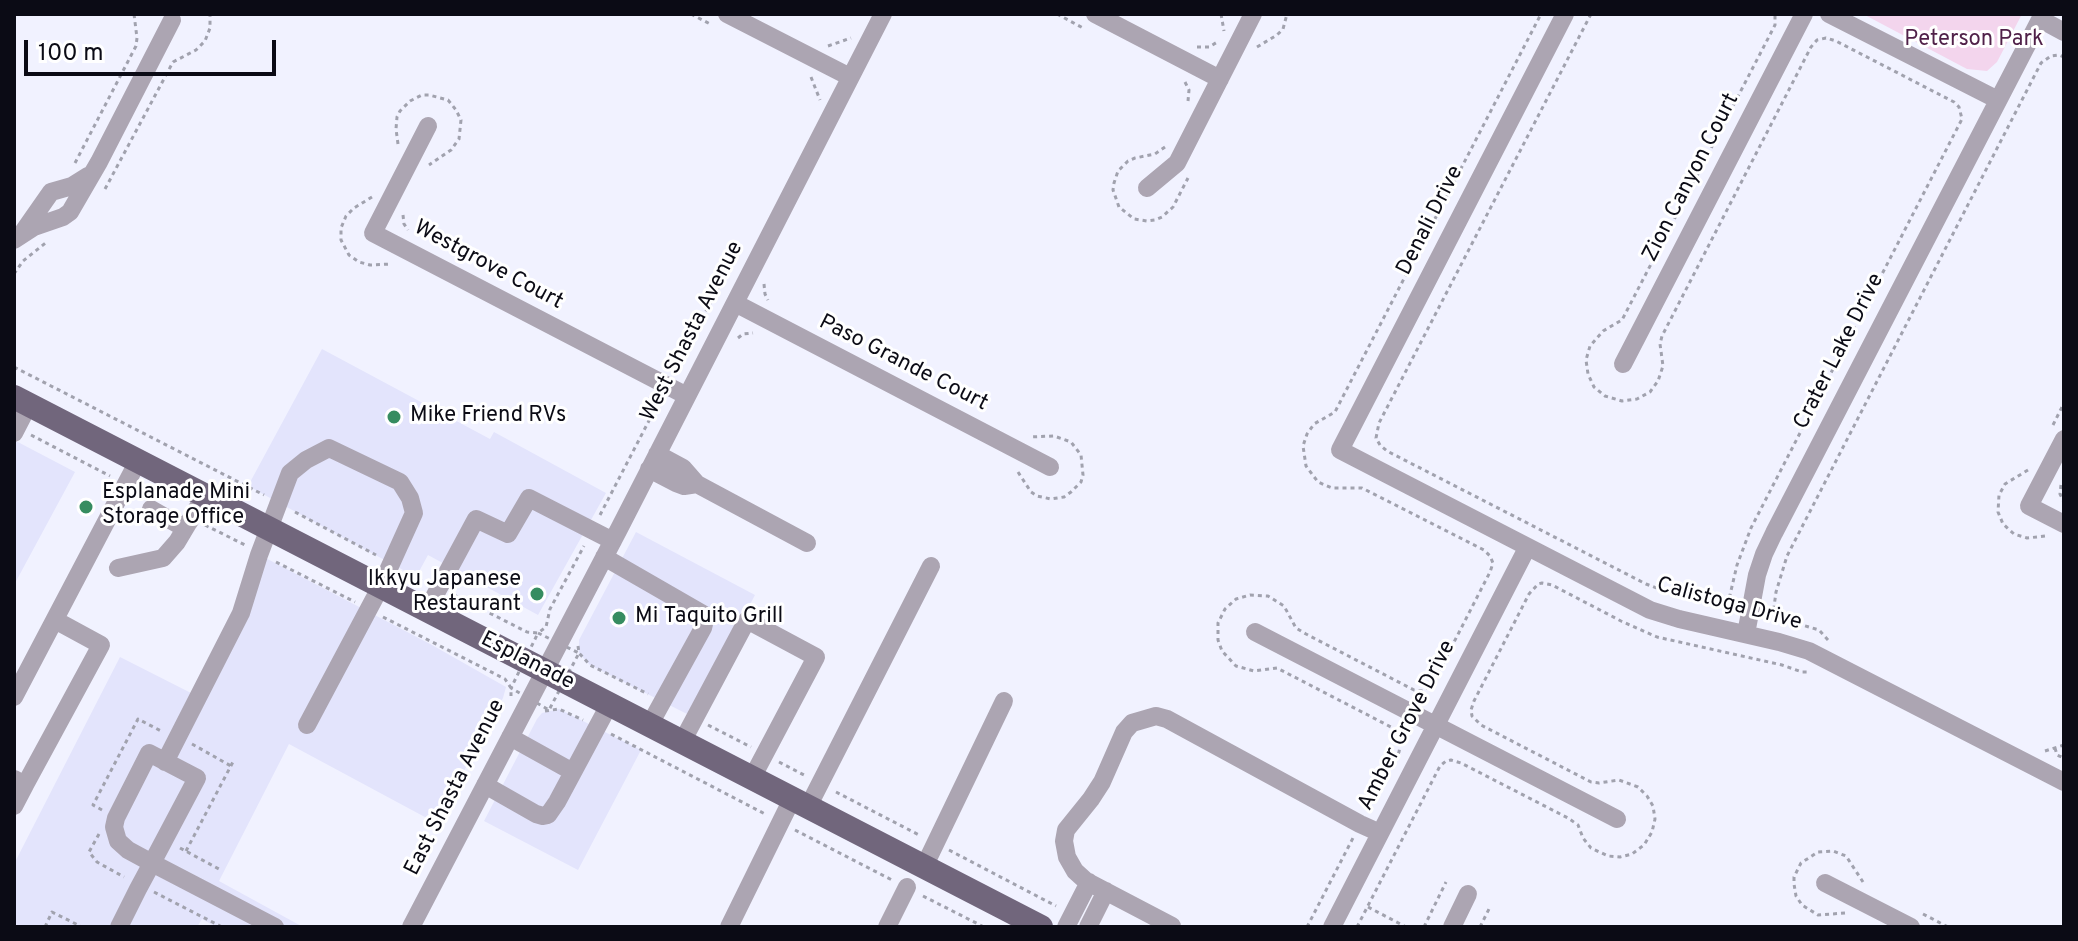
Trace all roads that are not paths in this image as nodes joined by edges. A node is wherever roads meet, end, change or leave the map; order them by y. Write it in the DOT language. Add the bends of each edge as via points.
graph roads {
  1 [pos="883,14"];
  2 [pos="1253,14"];
  3 [pos="1565,14"];
  4 [pos="1804,14"];
  5 [pos="1829,14"];
  6 [pos="2042,17"];
  7 [pos="172,20"];
  8 [pos="721,20"];
  9 [pos="1091,22"];
  10 [pos="2064,32"];
  11 [pos="850,77"];
  12 [pos="1220,79"];
  13 [pos="1998,100"];
  14 [pos="428,126"];
  15 [pos="93,172"];
  16 [pos="1147,188"];
  17 [pos="51,193"];
  18 [pos="66,214"];
  19 [pos="18,237"];
  20 [pos="735,303"];
  21 [pos="1623,364"];
  22 [pos="687,396"];
  23 [pos="21,401"];
  24 [pos="14,433"];
  25 [pos="2064,439"];
  26 [pos="1340,450"];
  27 [pos="138,461"];
  28 [pos="653,462"];
  29 [pos="1050,467"];
  30 [pos="205,495"];
  31 [pos="151,509"];
  32 [pos="190,521"];
  33 [pos="2064,524"];
  34 [pos="269,528"];
  35 [pos="807,543"];
  36 [pos="1527,548"];
  37 [pos="608,549"];
  38 [pos="931,566"];
  39 [pos="118,568"];
  40 [pos="381,586"];
  41 [pos="427,610"];
  42 [pos="55,620"];
  43 [pos="1255,632"];
  44 [pos="1746,634"];
  45 [pos="545,671"];
  46 [pos="14,697"];
  47 [pos="1004,701"];
  48 [pos="609,705"];
  49 [pos="307,725"];
  50 [pos="649,726"];
  51 [pos="1436,726"];
  52 [pos="510,737"];
  53 [pos="682,742"];
  54 [pos="165,762"];
  55 [pos="573,772"];
  56 [pos="752,778"];
  57 [pos="20,782"];
  58 [pos="2064,782"];
  59 [pos="485,785"];
  60 [pos="800,803"];
  61 [pos="14,806"];
  62 [pos="1617,819"];
  63 [pos="1380,833"];
  64 [pos="152,863"];
  65 [pos="924,867"];
  66 [pos="1089,882"];
  67 [pos="1825,883"];
  68 [pos="907,887"];
  69 [pos="1106,891"];
  70 [pos="1468,894"];
  71 [pos="1069,920"];
  72 [pos="1339,925"];
  73 [pos="1172,926"];
  74 [pos="119,927"];
  75 [pos="275,927"];
  76 [pos="411,927"];
  77 [pos="729,927"];
  78 [pos="887,927"];
  79 [pos="1041,927"];
  80 [pos="1088,927"];
  81 [pos="1452,927"];
  82 [pos="1911,927"];
  1 -- 11 [label="street, West Shasta Avenue"];
  2 -- 12 [label="street"];
  3 -- 26 [label="street, Denali Drive"];
  4 -- 21 [label="street, Zion Canyon Court"];
  5 -- 13 [label="street"];
  6 -- 10 [label="street"];
  6 -- 13 [label="street, Crater Lake Drive"];
  7 -- 15 [label="street"];
  8 -- 11 [label="street"];
  9 -- 12 [label="street"];
  11 -- 20 [label="street, West Shasta Avenue"];
  12 -- 16 [label="street" via="1177,163"];
  13 -- 44 [label="street, Crater Lake Drive" via="1774,533 1757,575"];
  14 -- 22 [label="street, Westgrove Court" via="373,233"];
  15 -- 17 [label="street"];
  15 -- 18 [label="street"];
  17 -- 18 [label="street" via="69,195 72,204"];
  17 -- 19 [label="street"];
  18 -- 19 [label="street"];
  20 -- 22 [label="street, West Shasta Avenue"];
  20 -- 29 [label="street, Paso Grande Court"];
  22 -- 28 [label="street, West Shasta Avenue"];
  23 -- 24 [label="street"];
  23 -- 27 [label="main road, Esplanade"];
  25 -- 33 [label="street" via="2029,506"];
  26 -- 36 [label="street, Calistoga Drive"];
  27 -- 30 [label="main road, Esplanade"];
  27 -- 42 [label="street"];
  28 -- 35 [label="street" via="683,468 697,484"];
  28 -- 37 [label="street, West Shasta Avenue"];
  30 -- 32 [label="street"];
  30 -- 34 [label="main road, Esplanade"];
  31 -- 32 [label="street" via="179,525"];
  32 -- 39 [label="street" via="163,558"];
  34 -- 40 [label="main road, Esplanade"];
  34 -- 40 [label="street" via="290,473 329,448 400,482 414,513"];
  34 -- 54 [label="street" via="241,613"];
  36 -- 44 [label="street, Calistoga Drive" via="1650,610"];
  36 -- 51 [label="street, Amber Grove Drive"];
  37 -- 41 [label="street" via="592,530 529,498 508,534 476,519"];
  37 -- 45 [label="street, West Shasta Avenue"];
  37 -- 50 [label="street" via="703,614 703,628"];
  38 -- 60 [label="street" via="820,783"];
  40 -- 41 [label="main road, Esplanade"];
  40 -- 49 [label="street"];
  41 -- 45 [label="main road, Esplanade"];
  42 -- 46 [label="street"];
  42 -- 57 [label="street" via="101,645"];
  43 -- 51 [label="street"];
  44 -- 58 [label="street, Calistoga Drive" via="1809,651"];
  45 -- 48 [label="main road, Esplanade"];
  45 -- 52 [label="street, East Shasta Avenue"];
  47 -- 65 [label="street"];
  48 -- 50 [label="main road, Esplanade"];
  48 -- 55 [label="street"];
  50 -- 53 [label="main road, Esplanade"];
  51 -- 62 [label="street"];
  51 -- 63 [label="street, Amber Grove Drive"];
  52 -- 55 [label="street"];
  52 -- 59 [label="street, East Shasta Avenue"];
  53 -- 56 [label="main road, Esplanade"];
  53 -- 56 [label="street" via="747,620 816,657"];
  54 -- 64 [label="street" via="197,778"];
  54 -- 64 [label="street" via="149,753 114,827 122,846"];
  55 -- 59 [label="street" via="543,816"];
  56 -- 60 [label="main road, Esplanade"];
  57 -- 61 [label="street"];
  59 -- 76 [label="street, East Shasta Avenue"];
  60 -- 65 [label="main road, Esplanade"];
  60 -- 77 [label="street" via="781,822"];
  63 -- 66 [label="street" via="1167,719 1146,717 1124,732 1102,782 1066,830 1067,857"];
  63 -- 72 [label="street, Amber Grove Drive"];
  64 -- 74 [label="street"];
  64 -- 75 [label="street"];
  65 -- 79 [label="main road, Esplanade"];
  66 -- 69 [label="street"];
  66 -- 71 [label="street"];
  67 -- 82 [label="street"];
  68 -- 78 [label="street"];
  69 -- 73 [label="street"];
  69 -- 80 [label="street"];
  70 -- 81 [label="street"];
}
